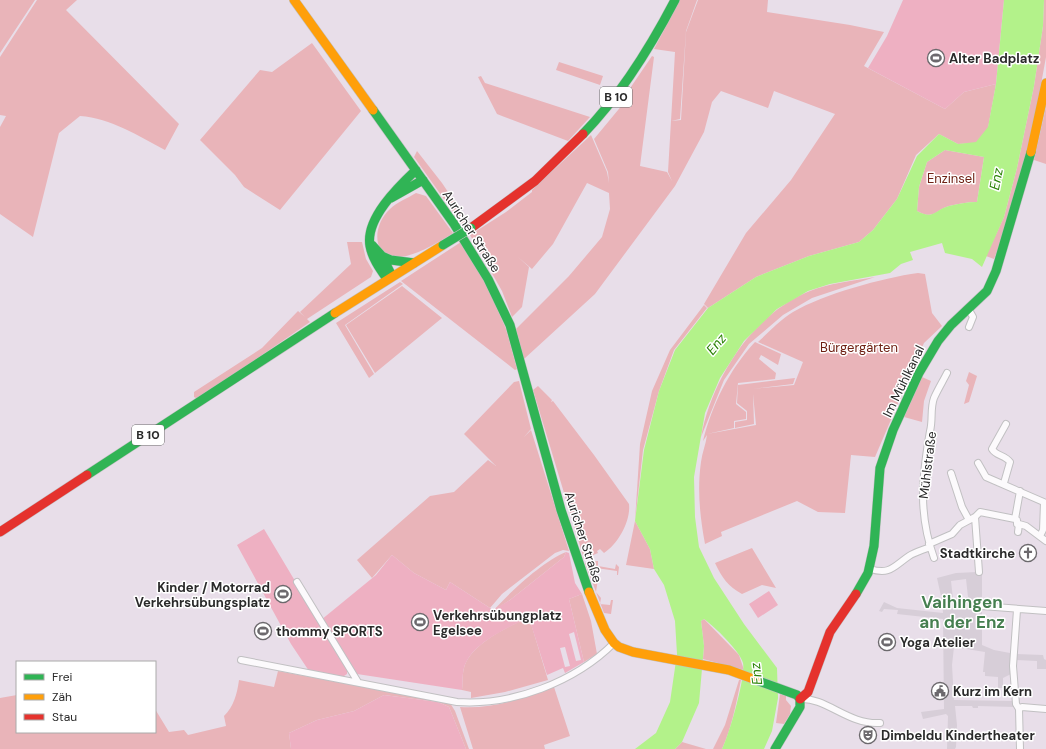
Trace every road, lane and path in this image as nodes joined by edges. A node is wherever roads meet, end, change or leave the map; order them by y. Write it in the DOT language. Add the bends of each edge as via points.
graph roads {
  1 [pos="294,0"];
  2 [pos="675,0"];
  3 [pos="1046,83"];
  4 [pos="416,170"];
  5 [pos="423,180"];
  6 [pos="390,199"];
  7 [pos="370,242"];
  8 [pos="382,256"];
  9 [pos="414,263"];
  10 [pos="390,278"];
  11 [pos="969,310"];
  12 [pos="969,327"];
  13 [pos="947,373"];
  14 [pos="1006,424"];
  15 [pos="978,463"];
  16 [pos="951,473"];
  17 [pos="1004,484"];
  18 [pos="1020,491"];
  19 [pos="1045,503"];
  20 [pos="972,519"];
  21 [pos="1017,522"];
  22 [pos="0,532"];
  23 [pos="1018,532"];
  24 [pos="1040,536"];
  25 [pos="1046,541"];
  26 [pos="929,546"];
  27 [pos="934,558"];
  28 [pos="979,572"];
  29 [pos="865,574"];
  30 [pos="297,582"];
  31 [pos="982,606"];
  32 [pos="1017,610"];
  33 [pos="1046,611"];
  34 [pos="614,643"];
  35 [pos="241,660"];
  36 [pos="358,682"];
  37 [pos="800,699"];
  38 [pos="1019,709"];
  39 [pos="1046,709"];
  40 [pos="880,723"];
  41 [pos="775,749"];
  42 [pos="1020,749"];
  1 -- 4 [label="street, Auricher Straße"];
  2 -- 9 [label="street, B 10, bridge" via="638,67 593,125 558,161 471,228"];
  3 -- 11 [label="street, Im Mühlkanal" via="1028,167 1000,260 986,291"];
  4 -- 5 [label="street, Auricher Straße"];
  4 -- 6 [label="street"];
  5 -- 6 [label="street"];
  5 -- 34 [label="street, Auricher Straße" via="488,279 510,325 578,564 594,607"];
  6 -- 7 [label="street" via="375,216 370,229"];
  7 -- 8 [label="street"];
  7 -- 10 [label="street" via="375,260"];
  8 -- 9 [label="street"];
  8 -- 10 [label="street"];
  9 -- 10 [label="street, B 10"];
  10 -- 22 [label="street, B 10"];
  11 -- 12 [label="street" via="973,317"];
  11 -- 29 [label="street, Im Mühlkanal" via="938,340 889,439 879,475 874,546"];
  13 -- 26 [label="street, Mühlstraße" via="931,409 923,475 922,511"];
  14 -- 17 [label="street" via="992,449 1010,462"];
  15 -- 17 [label="street" via="989,478"];
  16 -- 20 [label="street" via="962,507"];
  17 -- 18 [label="street"];
  18 -- 19 [label="street"];
  18 -- 21 [label="street"];
  19 -- 24 [label="street" via="1044,530"];
  20 -- 21 [label="street" via="980,512"];
  20 -- 26 [label="street" via="960,525 952,534"];
  20 -- 28 [label="street"];
  21 -- 23 [label="street"];
  21 -- 24 [label="street"];
  24 -- 25 [label="street"];
  26 -- 27 [label="street, Mühlstraße"];
  26 -- 29 [label="street" via="886,572"];
  29 -- 37 [label="street, Im Mühlkanal" via="830,632 808,692"];
  30 -- 36 [label="street"];
  31 -- 32 [label="street"];
  32 -- 33 [label="street"];
  32 -- 38 [label="street" via="1013,666 1016,704"];
  34 -- 36 [label="street" via="603,654 563,679 496,701 471,704"];
  34 -- 37 [label="street" via="638,654 743,674 795,693"];
  35 -- 36 [label="street"];
  37 -- 40 [label="street" via="810,698 862,722"];
  37 -- 41 [label="street, Im Mühlkanal" via="800,706"];
  38 -- 39 [label="street"];
  38 -- 42 [label="street"];
}
